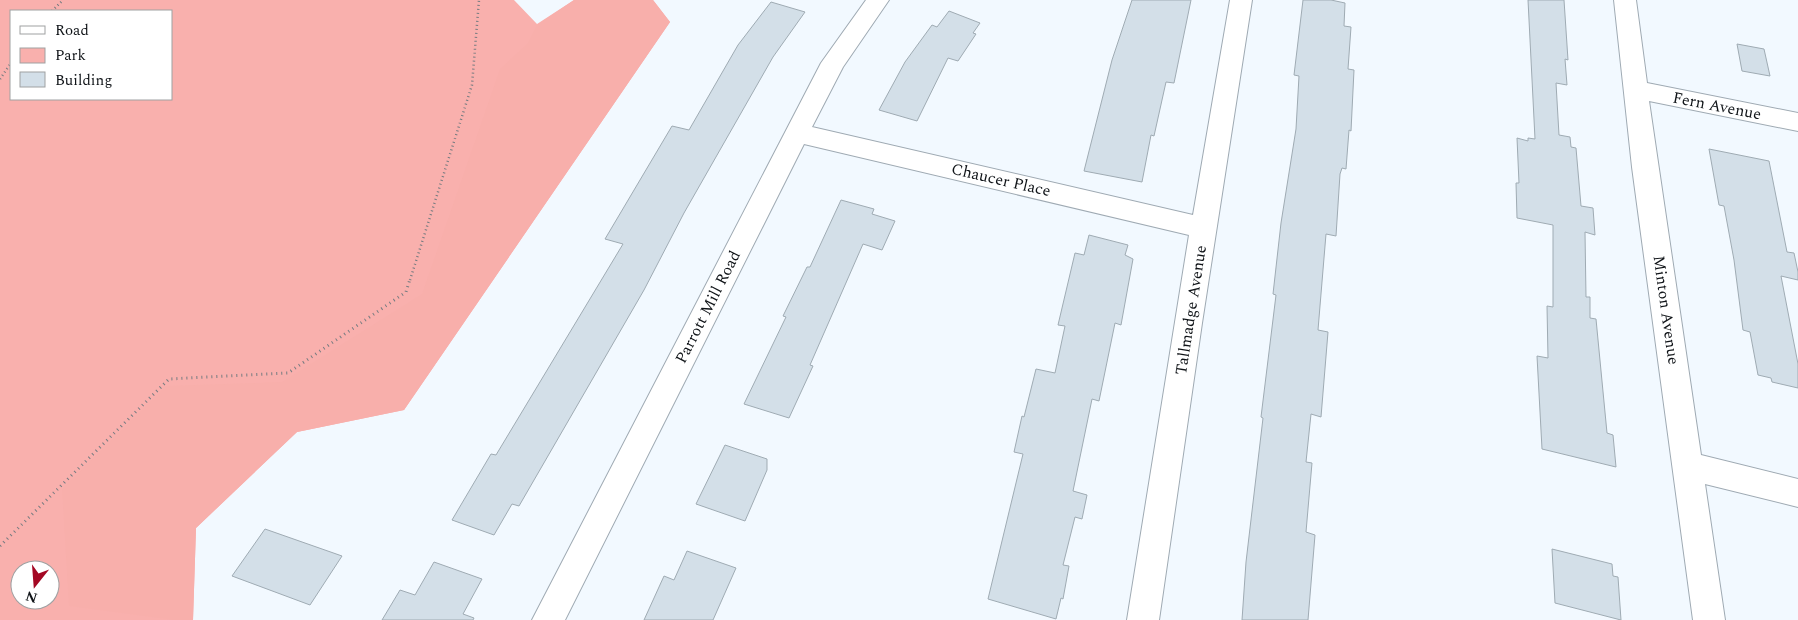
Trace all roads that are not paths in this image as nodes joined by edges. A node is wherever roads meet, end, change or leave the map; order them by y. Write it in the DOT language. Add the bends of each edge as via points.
graph roads {
  1 [pos="878,0"];
  2 [pos="1241,0"];
  3 [pos="1625,0"];
  4 [pos="1636,90"];
  5 [pos="1798,122"];
  6 [pos="798,133"];
  7 [pos="1204,228"];
  8 [pos="1688,466"];
  9 [pos="1798,493"];
  10 [pos="548,620"];
  11 [pos="1143,620"];
  12 [pos="1709,620"];
  1 -- 6 [label="street, Parrott Mill Road" via="833,63"];
  2 -- 7 [label="street, Tallmadge Avenue"];
  3 -- 4 [label="street, Minton Avenue"];
  4 -- 5 [label="street, Fern Avenue"];
  4 -- 8 [label="street, Minton Avenue"];
  6 -- 7 [label="street, Chaucer Place"];
  6 -- 10 [label="street, Parrott Mill Road"];
  7 -- 11 [label="street, Tallmadge Avenue"];
  8 -- 9 [label="street"];
  8 -- 12 [label="street, Minton Avenue"];
}
